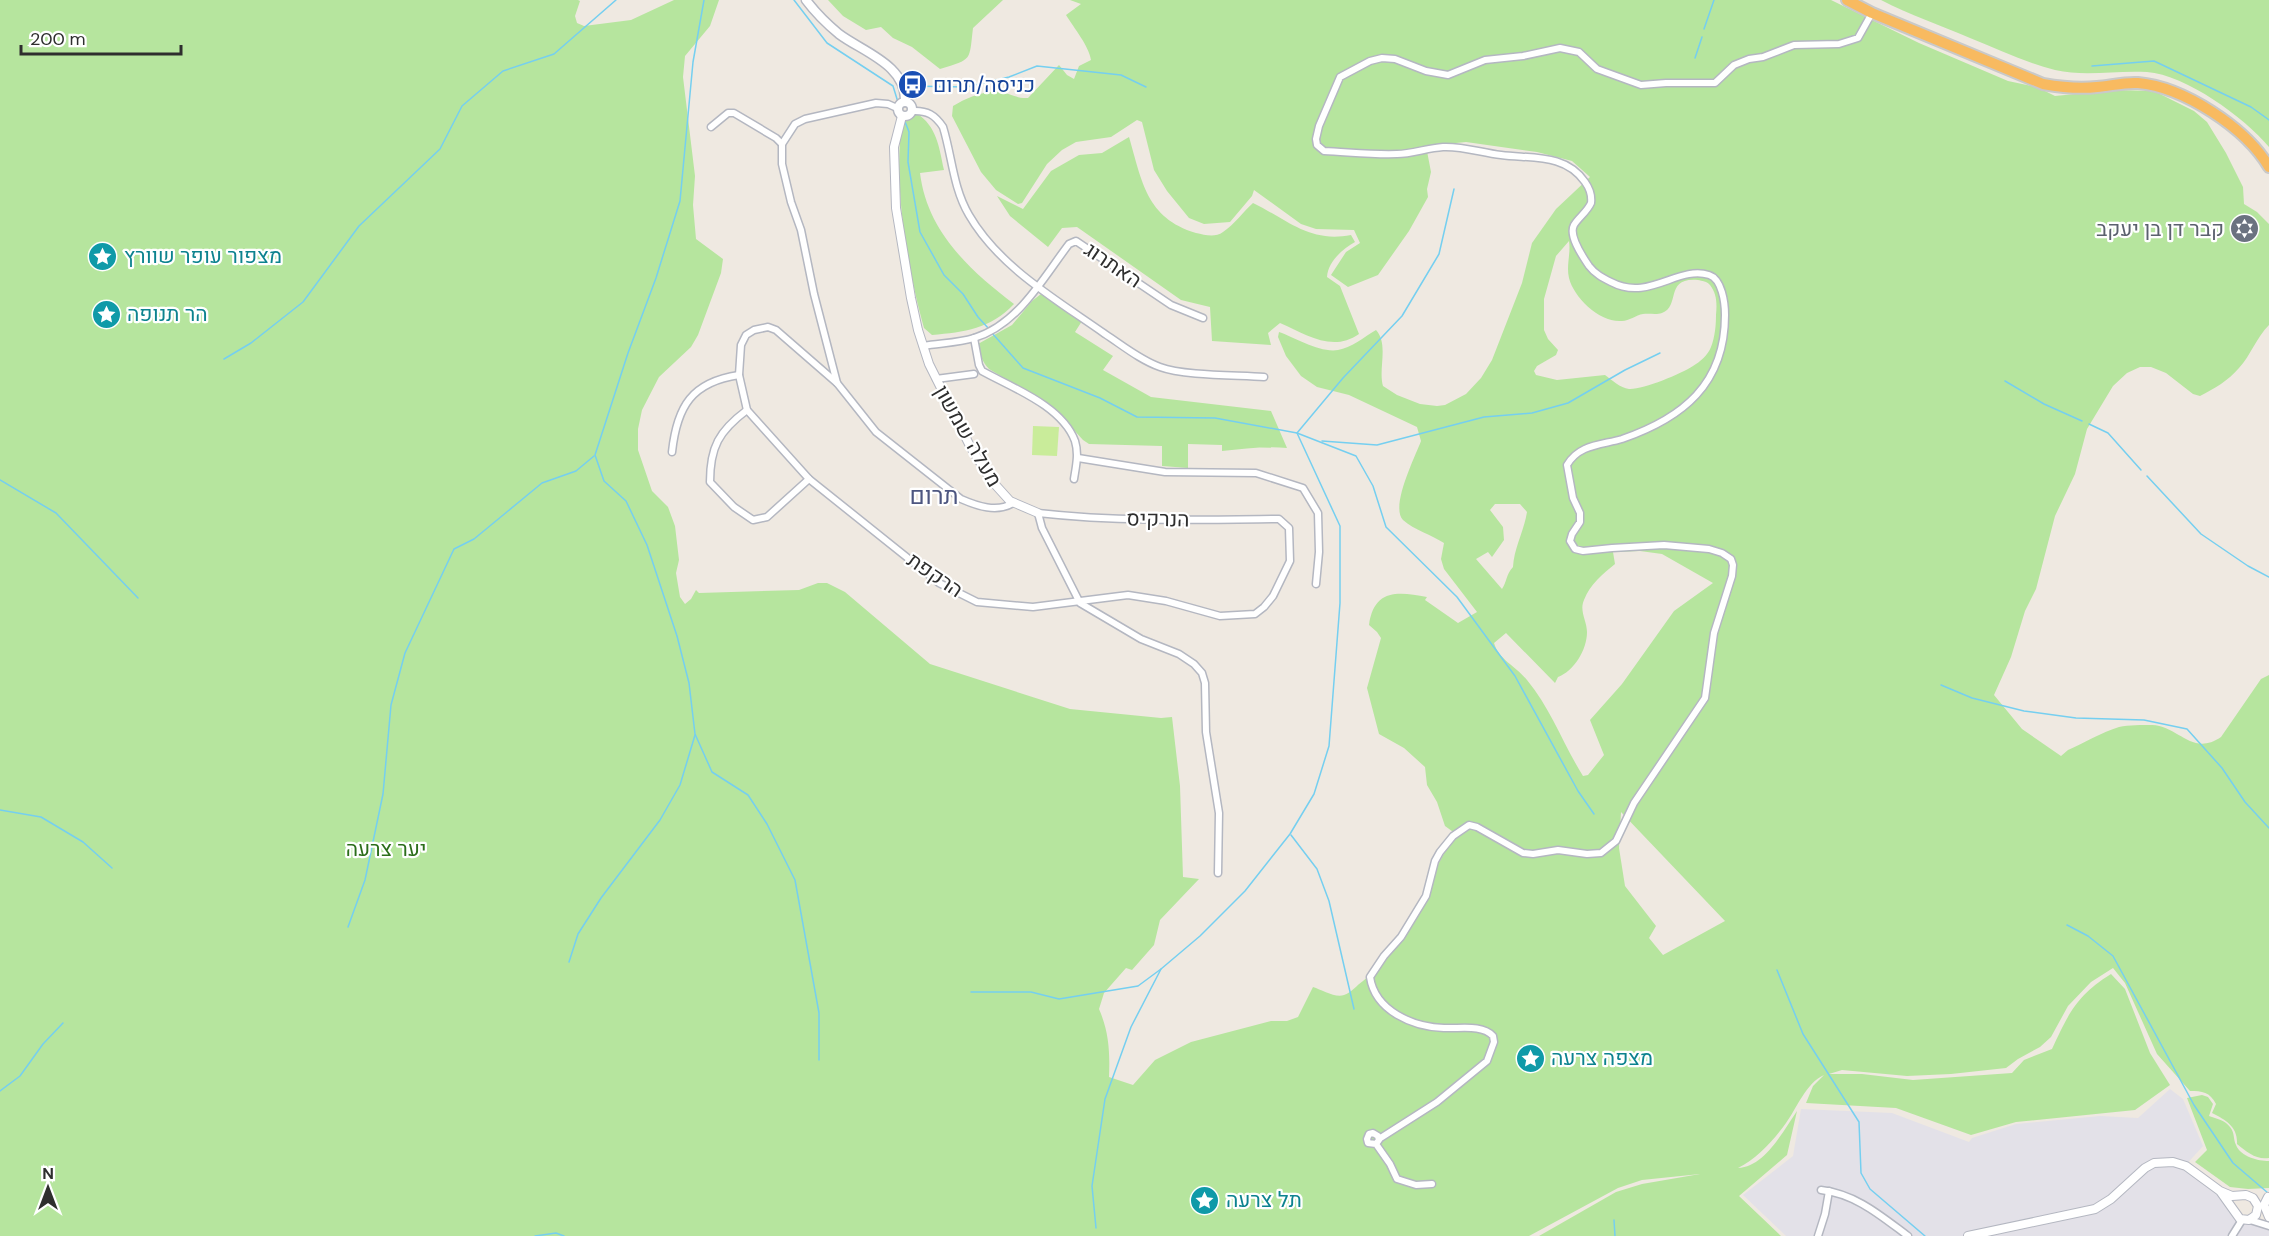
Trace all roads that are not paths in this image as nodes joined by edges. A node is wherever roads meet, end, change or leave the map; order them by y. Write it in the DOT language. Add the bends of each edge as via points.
graph roads {
  1 [pos="806,0"];
  2 [pos="1848,0"];
  3 [pos="1872,13"];
  4 [pos="906,102"];
  5 [pos="912,111"];
  6 [pos="899,112"];
  7 [pos="711,126"];
  8 [pos="782,144"];
  9 [pos="2269,167"];
  10 [pos="1037,285"];
  11 [pos="1203,318"];
  12 [pos="974,338"];
  13 [pos="923,346"];
  14 [pos="975,374"];
  15 [pos="739,375"];
  16 [pos="1264,377"];
  17 [pos="936,379"];
  18 [pos="837,383"];
  19 [pos="747,410"];
  20 [pos="672,452"];
  21 [pos="1078,458"];
  22 [pos="809,479"];
  23 [pos="1074,479"];
  24 [pos="1013,503"];
  25 [pos="1038,513"];
  26 [pos="1279,519"];
  27 [pos="1316,584"];
  28 [pos="1080,603"];
  29 [pos="1218,873"];
  30 [pos="1432,1184"];
  31 [pos="1821,1190"];
  32 [pos="1829,1191"];
  33 [pos="2220,1191"];
  34 [pos="2242,1196"];
  35 [pos="2252,1196"];
  36 [pos="2269,1196"];
  37 [pos="2258,1208"];
  38 [pos="2233,1210"];
  39 [pos="2269,1217"];
  40 [pos="2245,1220"];
  41 [pos="2269,1226"];
  42 [pos="1818,1236"];
  43 [pos="1908,1236"];
  44 [pos="1968,1236"];
  45 [pos="2232,1236"];
  1 -- 4 [label="main road" via="839,34 892,70"];
  2 -- 3 [label="highway"];
  3 -- 9 [label="highway" via="2043,84 2094,87 2136,83 2167,89 2210,111 2245,137"];
  3 -- 30 [label="street" via="1858,38 1839,44 1794,45 1749,59 1734,65 1715,83 1641,85 1597,69 1579,52 1560,48 1485,60 1448,75 1382,58 1347,72 1336,85 1319,126 1317,145 1324,151 1398,154 1444,147 1554,160 1571,168 1589,189 1591,203 1573,230 1595,272 1629,288 1644,288 1687,274 1709,274 1722,290 1725,314 1718,360 1692,402 1658,424 1581,449 1567,465 1580,513 1570,542 1575,549 1664,545 1709,549 1731,559 1732,576 1714,633 1704,698 1634,803 1616,841 1601,853 1523,853 1478,826 1469,825 1453,836 1435,861 1426,896 1370,977 1372,988 1384,1005 1397,1015 1423,1025 1485,1030 1493,1036 1487,1061 1448,1094 1377,1141 1397,1179 1416,1185"];
  4 -- 5 [label="main road"];
  4 -- 6 [label="main road" via="900,103"];
  5 -- 6 [label="main road" via="908,116"];
  5 -- 10 [label="street" via="922,110 944,127 956,184 969,214 996,251"];
  6 -- 8 [label="street" via="888,104 876,104 813,116 795,124"];
  6 -- 13 [label="street, מעלה שמשון" via="893,154 896,208 910,298"];
  7 -- 8 [label="street" via="734,113"];
  8 -- 18 [label="street" via="784,178 801,230"];
  10 -- 11 [label="street, האתרוג" via="1069,244 1076,241 1171,305"];
  10 -- 12 [label="street" via="1015,313"];
  10 -- 16 [label="street" via="1159,367"];
  12 -- 13 [label="street"];
  12 -- 21 [label="street" via="982,370 1061,420 1075,442"];
  13 -- 17 [label="street, מעלה שמשון"];
  14 -- 17 [label="street"];
  15 -- 18 [label="street, הרקפת" via="741,345 746,335 768,327"];
  15 -- 19 [label="street, הרקפת"];
  15 -- 20 [label="street" via="720,377 698,389 682,407"];
  17 -- 24 [label="street, מעלה שמשון" via="991,480"];
  18 -- 24 [label="street" via="876,432 961,499 995,508"];
  19 -- 22 [label="street, הרקפת"];
  19 -- 22 [label="street" via="729,423 718,438 710,463 710,482 753,520 767,517"];
  21 -- 23 [label="street"];
  21 -- 27 [label="street" via="1165,472 1256,473 1303,488 1318,513"];
  22 -- 28 [label="street, הרקפת" via="939,583 977,602 1033,608"];
  24 -- 25 [label="street, מעלה שמשון"];
  25 -- 26 [label="street, הנרקיס" via="1183,520"];
  25 -- 28 [label="street"];
  26 -- 28 [label="street, הרקפת" via="1289,528 1290,561 1273,596 1255,614 1220,616 1128,595"];
  28 -- 29 [label="street" via="1141,639 1179,654 1202,673 1207,741 1219,813"];
  31 -- 32 [label="street"];
  32 -- 42 [label="street"];
  32 -- 43 [label="street" via="1861,1202"];
  33 -- 34 [label="street"];
  33 -- 38 [label="street"];
  33 -- 44 [label="street" via="2186,1166 2163,1161 2145,1168 2095,1209"];
  34 -- 35 [label="street"];
  34 -- 38 [label="street"];
  35 -- 36 [label="street"];
  35 -- 37 [label="street"];
  36 -- 37 [label="street"];
  36 -- 39 [label="street" via="2264,1205"];
  37 -- 39 [label="street"];
  37 -- 40 [label="street" via="2256,1215"];
  38 -- 40 [label="street"];
  40 -- 41 [label="street"];
  40 -- 45 [label="street"];
}
